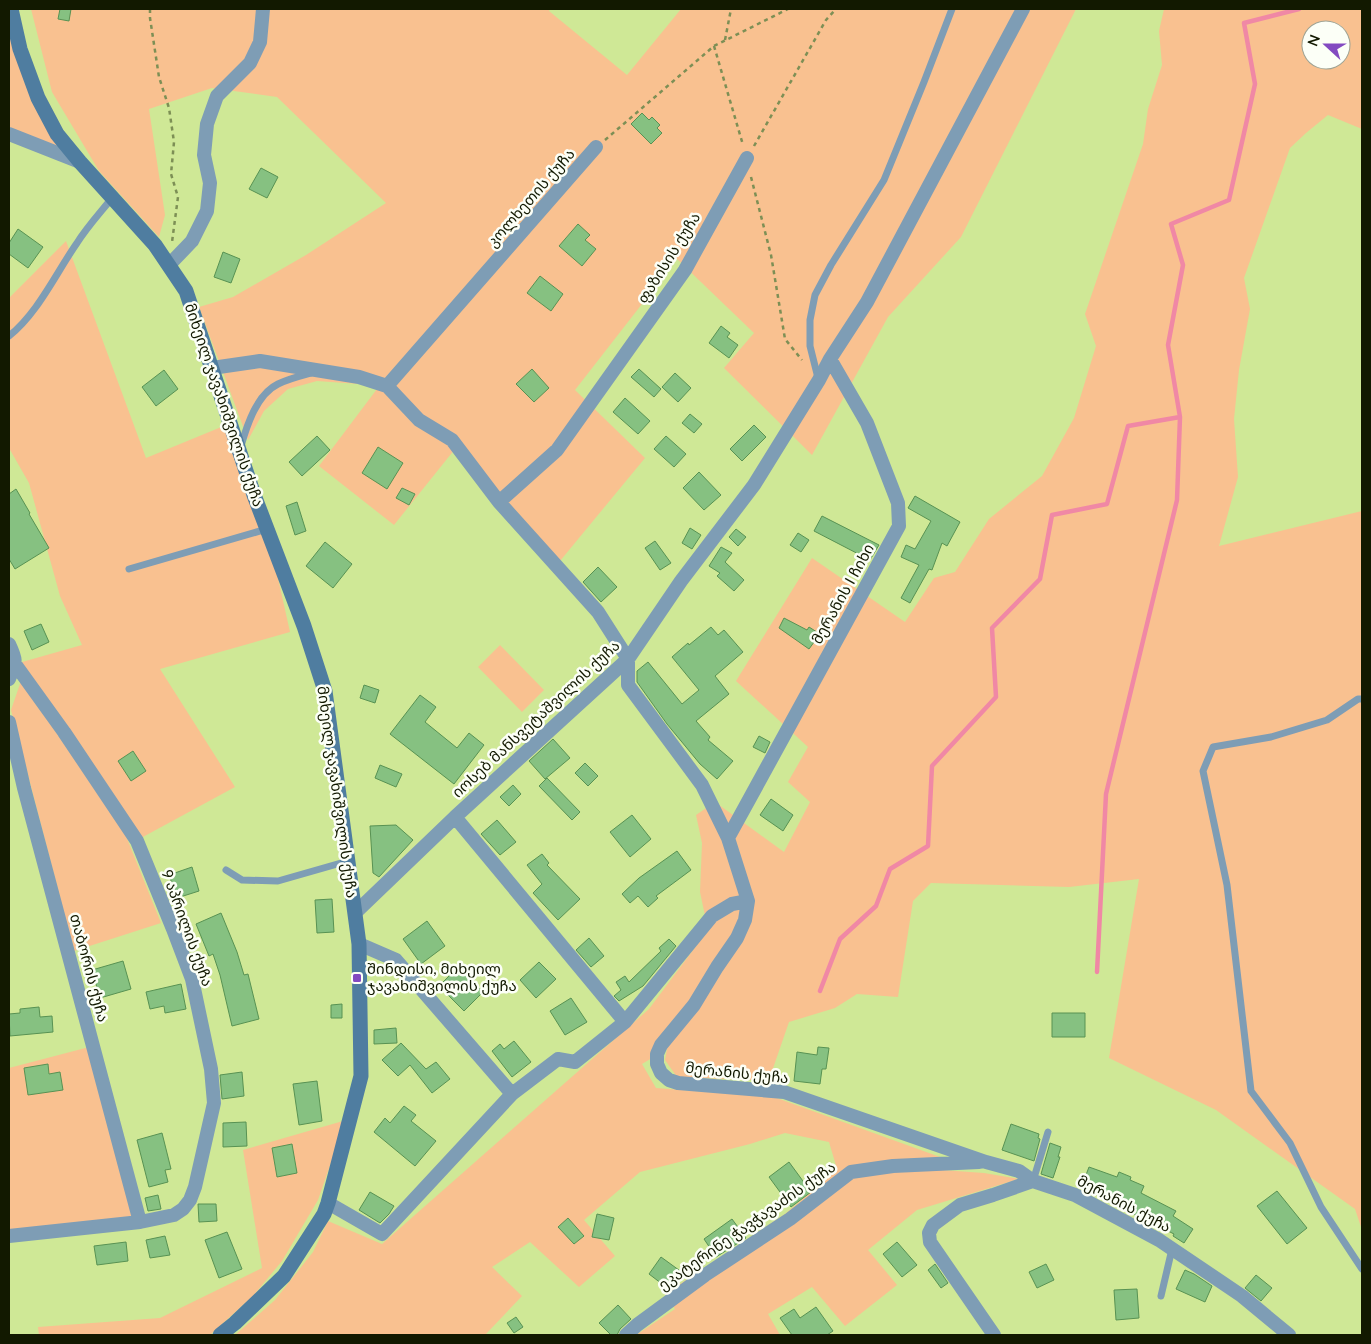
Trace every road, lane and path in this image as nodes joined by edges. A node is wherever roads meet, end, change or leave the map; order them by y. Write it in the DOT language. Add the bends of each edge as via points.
graph roads {
  1 [pos="11,9"];
  2 [pos="150,9"];
  3 [pos="263,9"];
  4 [pos="731,9"];
  5 [pos="788,9"];
  6 [pos="836,9"];
  7 [pos="952,9"];
  8 [pos="1023,9"];
  9 [pos="725,40"];
  10 [pos="714,46"];
  11 [pos="9,134"];
  12 [pos="596,147"];
  13 [pos="747,158"];
  14 [pos="80,162"];
  15 [pos="112,197"];
  16 [pos="169,265"];
  17 [pos="9,336"];
  18 [pos="830,359"];
  19 [pos="212,368"];
  20 [pos="317,371"];
  21 [pos="819,380"];
  22 [pos="387,386"];
  23 [pos="240,451"];
  24 [pos="499,502"];
  25 [pos="267,529"];
  26 [pos="129,569"];
  27 [pos="9,644"];
  28 [pos="628,659"];
  29 [pos="15,664"];
  30 [pos="9,678"];
  31 [pos="1362,699"];
  32 [pos="9,722"];
  33 [pos="455,817"];
  34 [pos="728,838"];
  35 [pos="348,860"];
  36 [pos="226,870"];
  37 [pos="748,901"];
  38 [pos="354,913"];
  39 [pos="359,944"];
  40 [pos="625,1022"];
  41 [pos="512,1094"];
  42 [pos="1048,1132"];
  43 [pos="986,1162"];
  44 [pos="1033,1181"];
  45 [pos="328,1203"];
  46 [pos="140,1222"];
  47 [pos="9,1236"];
  48 [pos="1172,1249"];
  49 [pos="1362,1269"];
  50 [pos="1161,1296"];
  51 [pos="220,1335"];
  52 [pos="626,1335"];
  53 [pos="994,1335"];
  54 [pos="1289,1335"];
  1 -- 14 [label="main road" via="20,49 38,98 57,134"];
  2 -- 16 [label="path" via="159,77 169,108 174,142 171,174 178,197"];
  3 -- 16 [label="street" via="260,42 250,63 217,96 207,124 204,155 210,183 207,211 192,241"];
  4 -- 9 [label="path"];
  5 -- 9 [label="path, კოლხეთის ქუჩა"];
  6 -- 13 [label="path" via="826,20"];
  7 -- 21 [label="lane" via="884,180 815,295 810,320 810,346"];
  8 -- 18 [label="street, იოსებ მანსვეტაშვილის ქუჩა" via="867,302"];
  9 -- 10 [label="path, კოლხეთის ქუჩა"];
  10 -- 12 [label="path, კოლხეთის ქუჩა"];
  10 -- 13 [label="path"];
  11 -- 14 [label="street, მიხეილ ჯავახიშვილის ქუჩა"];
  12 -- 22 [label="street, კოლხეთის ქუჩა"];
  13 -- 21 [label="path" via="771,254 785,339"];
  13 -- 24 [label="street, ფაზისის ქუჩა" via="685,270 557,450"];
  14 -- 15 [label="main road, მიხეილ ჯავახიშვილის ქუჩა"];
  15 -- 16 [label="main road, მიხეილ ჯავახიშვილის ქუჩა"];
  15 -- 17 [label="lane" via="77,242 46,293"];
  16 -- 19 [label="main road, მიხეილ ჯავახიშვილის ქუჩა" via="186,291"];
  18 -- 21 [label="street, იოსებ მანსვეტაშვილის ქუჩა"];
  18 -- 34 [label="street, მერანის I ჩიხი" via="867,423 898,503 899,526"];
  19 -- 20 [label="street" via="260,362"];
  19 -- 23 [label="main road, მიხეილ ჯავახიშვილის ქუჩა"];
  20 -- 22 [label="street"];
  20 -- 23 [label="lane" via="276,385 261,398 246,426"];
  21 -- 28 [label="street, იოსებ მანსვეტაშვილის ქუჩა" via="754,485 681,581"];
  22 -- 24 [label="street" via="419,420 452,440"];
  23 -- 25 [label="main road, მიხეილ ჯავახიშვილის ქუჩა"];
  24 -- 28 [label="street" via="598,612"];
  25 -- 26 [label="lane"];
  25 -- 35 [label="main road, მიხეილ ჯავახიშვილის ქუჩა" via="325,692"];
  27 -- 29 [label="street"];
  28 -- 33 [label="street, იოსებ მანსვეტაშვილის ქუჩა"];
  28 -- 34 [label="street" via="628,685 702,785"];
  29 -- 30 [label="street"];
  29 -- 46 [label="street, 9 აპრილის ქუჩა" via="137,842 192,979 211,1069 214,1103 190,1200 174,1215"];
  31 -- 49 [label="lane" via="1327,720 1270,737 1213,747 1203,771 1227,885 1251,1091 1290,1143 1321,1207"];
  32 -- 46 [label="street, თაბორის ქუჩა"];
  33 -- 38 [label="street, იოსებ მანსვეტაშვილის ქუჩა"];
  33 -- 40 [label="street"];
  34 -- 37 [label="street"];
  35 -- 36 [label="lane" via="278,881 242,880"];
  35 -- 38 [label="main road, მიხეილ ჯავახიშვილის ქუჩა"];
  37 -- 40 [label="street" via="732,904 712,916"];
  37 -- 43 [label="street, მერანის ქუჩა" via="745,920 737,938 694,1006 662,1044 657,1054 661,1073 678,1084 784,1092"];
  38 -- 39 [label="main road, მიხეილ ჯავახიშვილის ქუჩა"];
  39 -- 41 [label="street" via="396,960"];
  39 -- 45 [label="main road, მიხეილ ჯავახიშვილის ქუჩა" via="360,1076"];
  40 -- 41 [label="street" via="576,1062 558,1058"];
  41 -- 45 [label="street" via="382,1234"];
  42 -- 44 [label="lane"];
  43 -- 44 [label="street, მერანის ქუჩა" via="1019,1172"];
  43 -- 52 [label="street, ეკატერინე ჭავჭავაძის ქუჩა" via="893,1166 851,1172"];
  44 -- 48 [label="street, მერანის ქუჩა" via="1075,1195"];
  44 -- 53 [label="street" via="960,1205 932,1226 929,1233 930,1242"];
  45 -- 51 [label="main road, მიხეილ ჯავახიშვილის ქუჩა" via="284,1276"];
  46 -- 47 [label="street, 9 აპრილის ქუჩა"];
  48 -- 50 [label="lane"];
  48 -- 54 [label="street, მერანის ქუჩა" via="1242,1296"];
}
